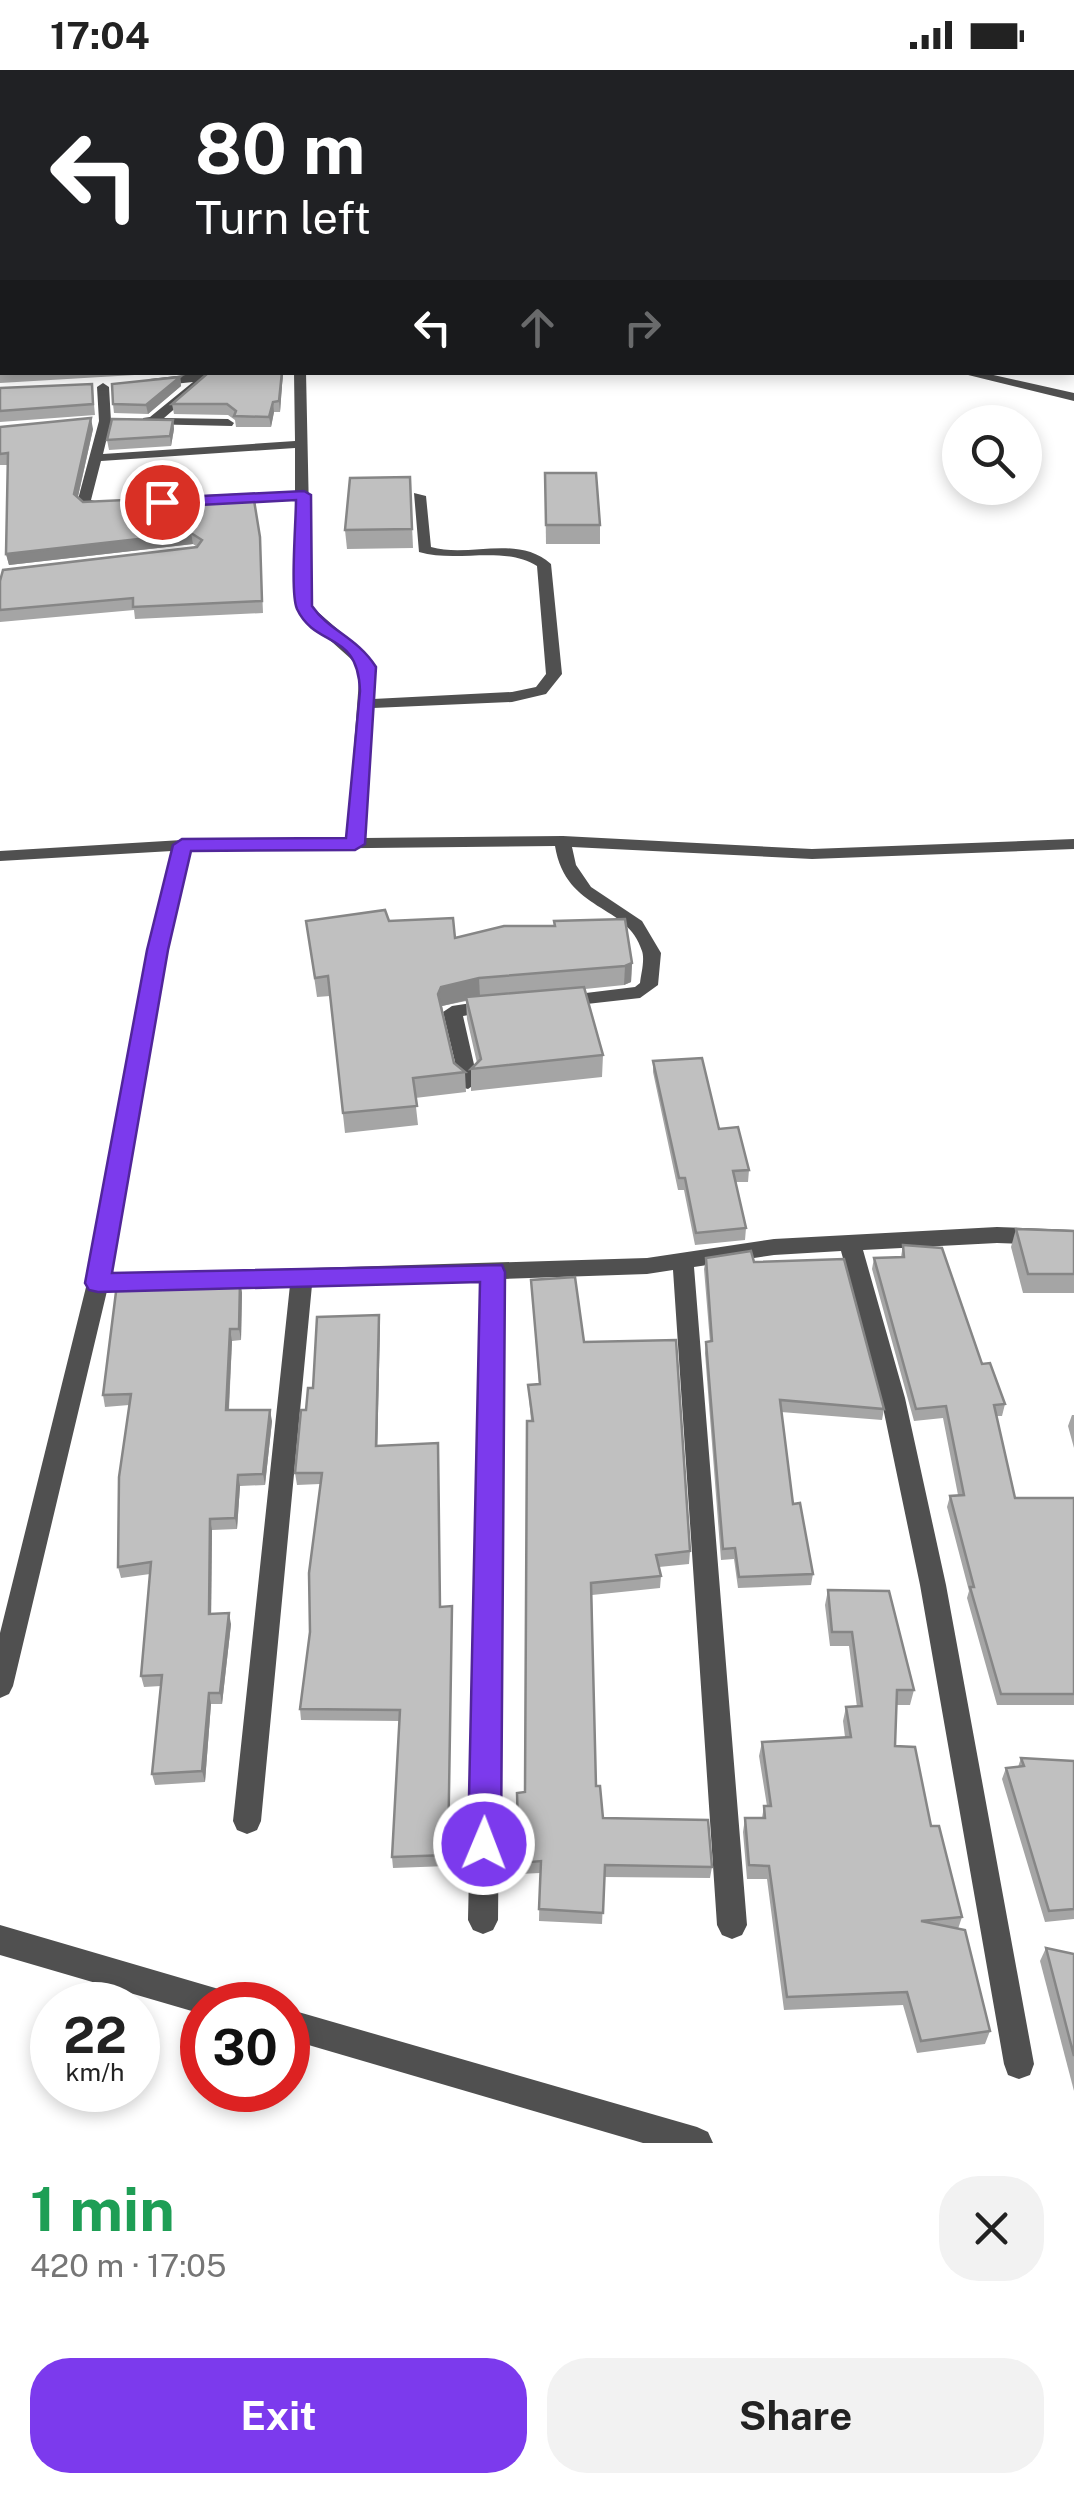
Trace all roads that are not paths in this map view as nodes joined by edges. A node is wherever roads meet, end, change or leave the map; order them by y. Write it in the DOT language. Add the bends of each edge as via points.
graph roads {
  1 [pos="231,375"];
  2 [pos="300,375"];
  3 [pos="975,375"];
  4 [pos="203,379"];
  5 [pos="132,384"];
  6 [pos="103,386"];
  7 [pos="1074,397"];
  8 [pos="106,421"];
  9 [pos="121,421"];
  10 [pos="137,421"];
  11 [pos="88,422"];
  12 [pos="153,422"];
  13 [pos="228,423"];
  14 [pos="301,444"];
  15 [pos="95,458"];
  16 [pos="304,495"];
  17 [pos="419,496"];
  18 [pos="208,500"];
  19 [pos="130,504"];
  20 [pos="367,704"];
  21 [pos="562,841"];
  22 [pos="355,844"];
  23 [pos="1074,844"];
  24 [pos="182,845"];
  25 [pos="0,856"];
  26 [pos="468,1082"];
  27 [pos="1074,1238"];
  28 [pos="850,1244"];
  29 [pos="683,1261"];
  30 [pos="493,1272"];
  31 [pos="302,1279"];
  32 [pos="98,1283"];
  33 [pos="0,1686"];
  34 [pos="247,1821"];
  35 [pos="483,1920"];
  36 [pos="732,1925"];
  37 [pos="0,1940"];
  38 [pos="180,1993"];
  39 [pos="310,2030"];
  40 [pos="1019,2064"];
  41 [pos="697,2143"];
  1 -- 4 [label="street"];
  2 -- 14 [label="street"];
  3 -- 7 [label="street"];
  4 -- 5 [label="street"];
  4 -- 12 [label="street"];
  6 -- 8 [label="street"];
  8 -- 9 [label="street"];
  8 -- 11 [label="street"];
  8 -- 15 [label="street"];
  10 -- 12 [label="street"];
  12 -- 13 [label="street"];
  14 -- 15 [label="street"];
  14 -- 16 [label="street"];
  15 -- 19 [label="street" via="84,503"];
  16 -- 18 [label="street"];
  16 -- 20 [label="street" via="304,606 368,667"];
  17 -- 20 [label="street" via="424,548 518,554 544,564 554,674 541,691 512,697"];
  20 -- 22 [label="street"];
  21 -- 22 [label="street"];
  21 -- 23 [label="street" via="812,854"];
  21 -- 26 [label="street" via="567,865 585,890 633,921 652,954 649,985 629,995 452,1012"];
  22 -- 24 [label="street"];
  24 -- 25 [label="street"];
  24 -- 32 [label="street"];
  27 -- 28 [label="street"];
  28 -- 29 [label="street"];
  28 -- 40 [label="street" via="893,1398 933,1584"];
  29 -- 30 [label="street"];
  29 -- 36 [label="street"];
  30 -- 31 [label="street"];
  30 -- 35 [label="street"];
  31 -- 32 [label="street"];
  31 -- 34 [label="street"];
  32 -- 33 [label="street"];
  37 -- 38 [label="street"];
  39 -- 41 [label="street"];
}
